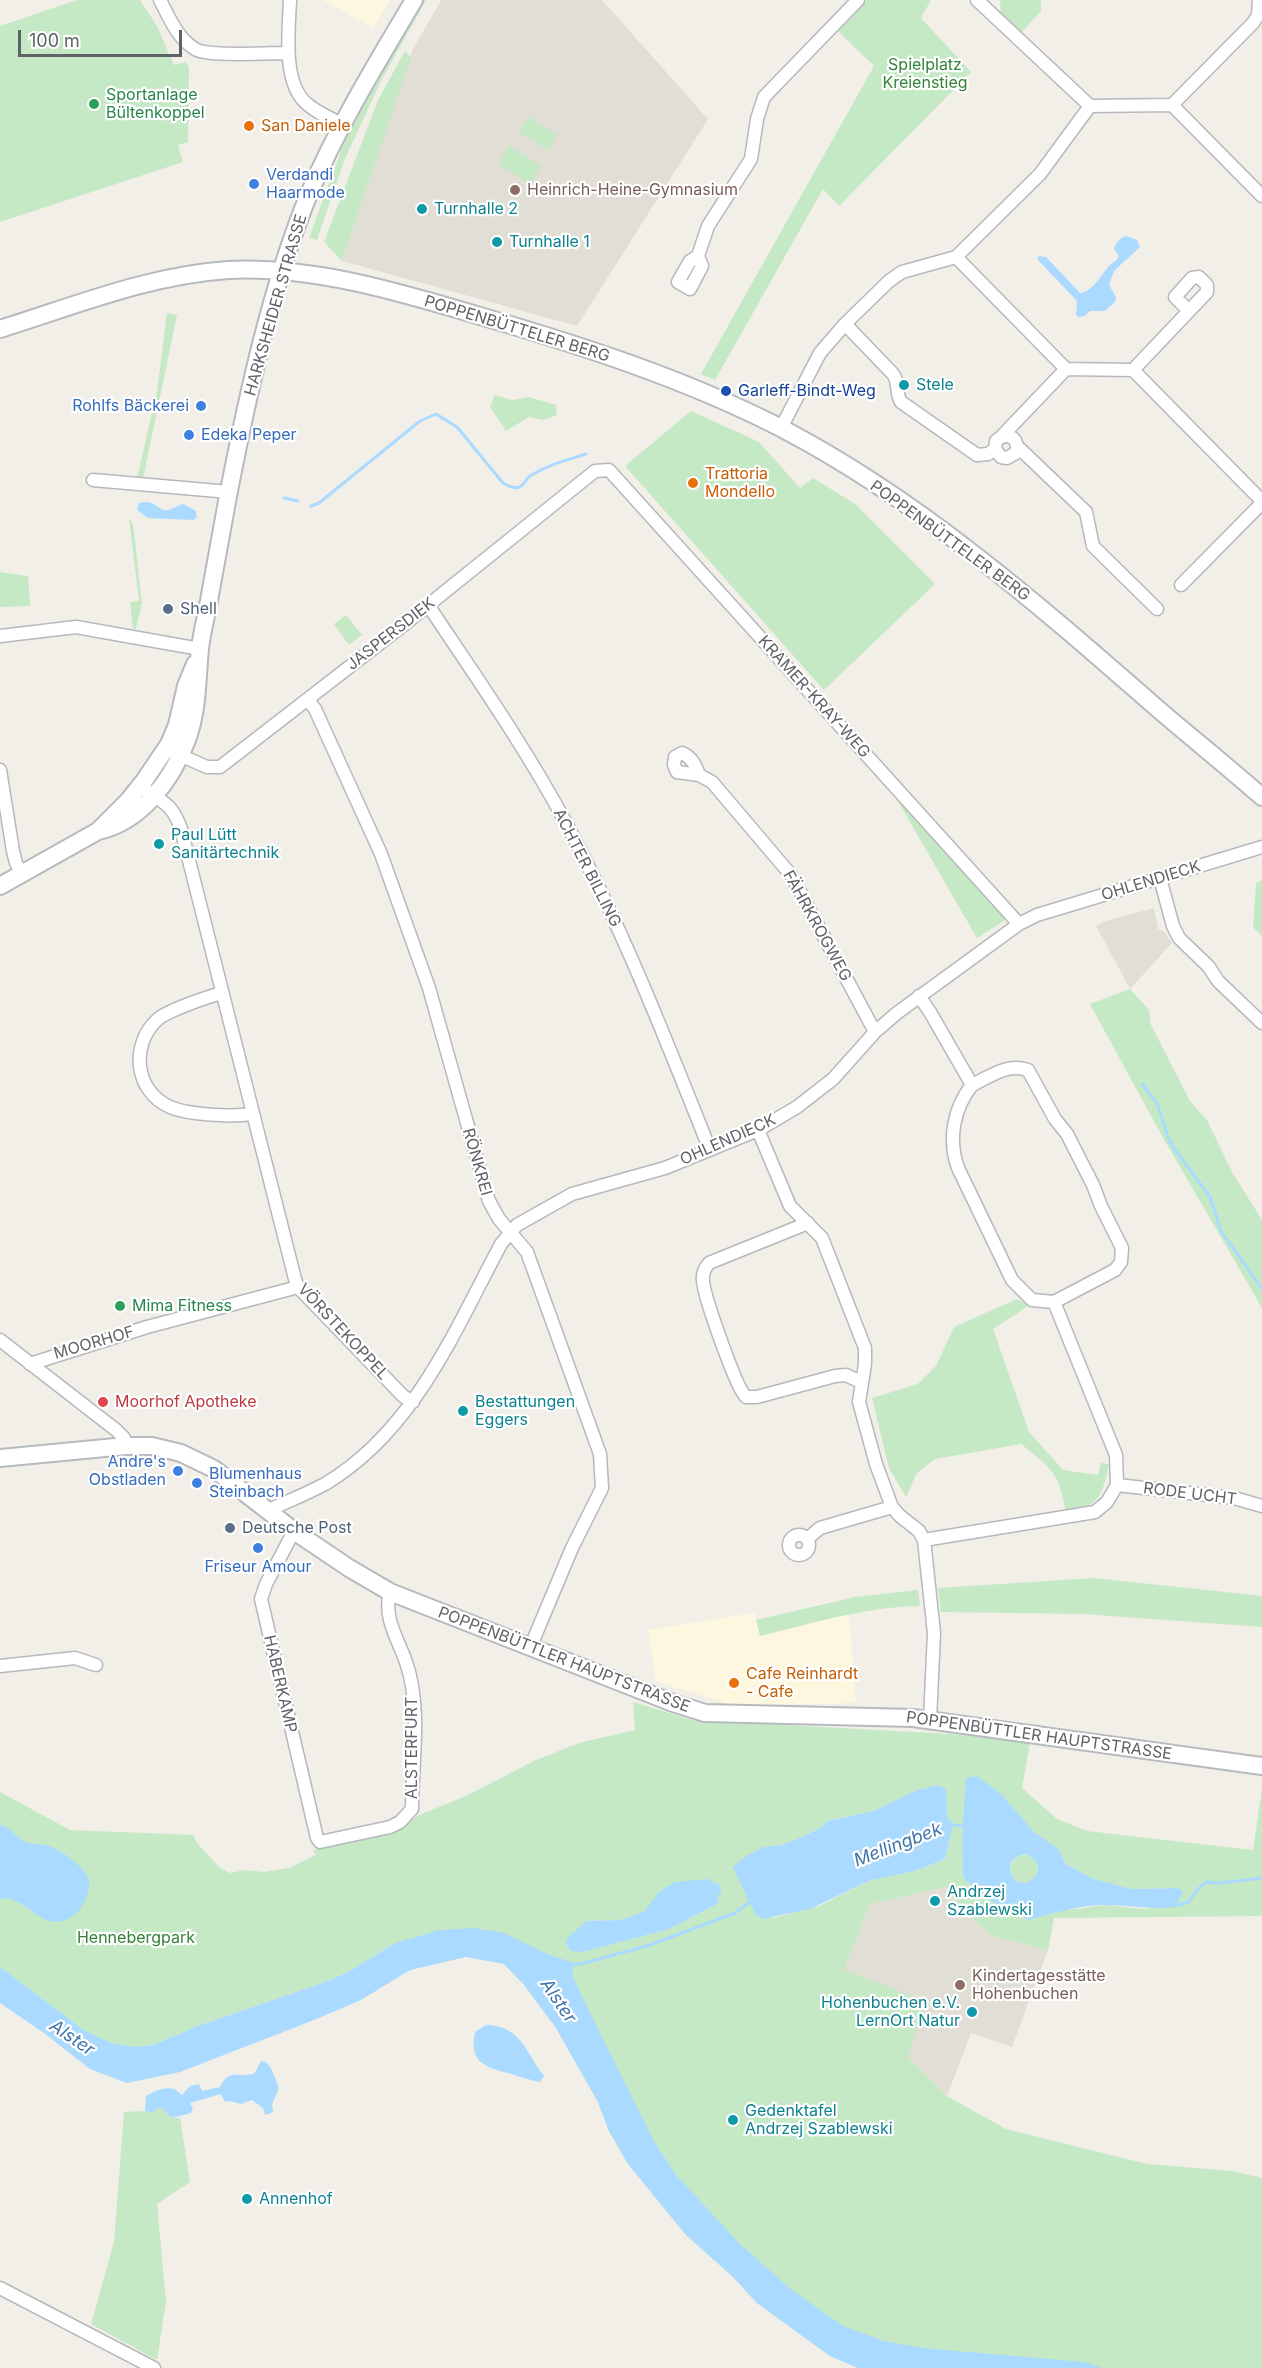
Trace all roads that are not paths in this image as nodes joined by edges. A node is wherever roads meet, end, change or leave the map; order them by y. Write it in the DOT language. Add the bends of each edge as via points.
graph roads {
  1 [pos="160,0"];
  2 [pos="290,0"];
  3 [pos="414,0"];
  4 [pos="858,0"];
  5 [pos="1259,0"];
  6 [pos="982,2"];
  7 [pos="288,53"];
  8 [pos="1172,105"];
  9 [pos="1090,106"];
  10 [pos="342,124"];
  11 [pos="1262,196"];
  12 [pos="698,256"];
  13 [pos="956,257"];
  14 [pos="282,271"];
  15 [pos="1189,311"];
  16 [pos="845,324"];
  17 [pos="0,329"];
  18 [pos="1066,369"];
  19 [pos="1133,370"];
  20 [pos="781,429"];
  21 [pos="1002,436"];
  22 [pos="1018,447"];
  23 [pos="995,449"];
  24 [pos="609,470"];
  25 [pos="93,480"];
  26 [pos="229,492"];
  27 [pos="1262,502"];
  28 [pos="1182,585"];
  29 [pos="428,605"];
  30 [pos="1157,609"];
  31 [pos="0,636"];
  32 [pos="200,649"];
  33 [pos="308,700"];
  34 [pos="173,752"];
  35 [pos="0,770"];
  36 [pos="699,775"];
  37 [pos="140,786"];
  38 [pos="154,796"];
  39 [pos="1262,797"];
  40 [pos="98,831"];
  41 [pos="1262,847"];
  42 [pos="22,874"];
  43 [pos="1160,878"];
  44 [pos="0,886"];
  45 [pos="1019,924"];
  46 [pos="222,993"];
  47 [pos="919,996"];
  48 [pos="1262,1023"];
  49 [pos="875,1032"];
  50 [pos="972,1085"];
  51 [pos="252,1114"];
  52 [pos="758,1130"];
  53 [pos="710,1150"];
  54 [pos="808,1223"];
  55 [pos="510,1231"];
  56 [pos="298,1287"];
  57 [pos="1054,1302"];
  58 [pos="0,1340"];
  59 [pos="30,1364"];
  60 [pos="861,1382"];
  61 [pos="413,1402"];
  62 [pos="126,1446"];
  63 [pos="0,1458"];
  64 [pos="1117,1485"];
  65 [pos="1262,1506"];
  66 [pos="892,1507"];
  67 [pos="267,1511"];
  68 [pos="294,1531"];
  69 [pos="807,1539"];
  70 [pos="924,1540"];
  71 [pos="390,1592"];
  72 [pos="530,1648"];
  73 [pos="96,1665"];
  74 [pos="0,1666"];
  75 [pos="930,1720"];
  76 [pos="1262,1766"];
  77 [pos="320,1842"];
  78 [pos="0,2288"];
  79 [pos="154,2368"];
  1 -- 7 [label="street" via="186,42 202,52"];
  2 -- 7 [label="street"];
  3 -- 10 [label="main road, HARKSHEIDER STRASSE"];
  4 -- 12 [label="street" via="764,98 752,159 708,226"];
  5 -- 8 [label="street" via="1253,23"];
  6 -- 9 [label="street"];
  7 -- 10 [label="street" via="300,96 318,112"];
  8 -- 9 [label="street"];
  8 -- 11 [label="street"];
  9 -- 13 [label="street" via="1040,174"];
  10 -- 14 [label="main road, HARKSHEIDER STRASSE" via="309,196"];
  13 -- 16 [label="street" via="902,272"];
  13 -- 18 [label="street"];
  14 -- 17 [label="main road, POPPENBÜTTELER BERG" via="255,269 183,276 134,287"];
  14 -- 20 [label="main road, POPPENBÜTTELER BERG" via="416,297 548,336 698,389"];
  14 -- 26 [label="main road, HARKSHEIDER STRASSE"];
  15 -- 19 [label="street"];
  16 -- 20 [label="street" via="820,353"];
  16 -- 23 [label="street" via="897,379 897,397 901,402 977,455"];
  18 -- 19 [label="street"];
  18 -- 21 [label="street"];
  19 -- 27 [label="street"];
  20 -- 39 [label="main road, POPPENBÜTTELER BERG" via="874,483 970,551"];
  21 -- 22 [label="street" via="1016,440"];
  21 -- 23 [label="street"];
  22 -- 23 [label="street" via="1007,458 1000,457"];
  22 -- 30 [label="street" via="1086,512 1093,546"];
  24 -- 29 [label="street, JASPERSDIEK" via="595,471"];
  24 -- 45 [label="street, KRAMER-KRAY-WEG"];
  25 -- 26 [label="street"];
  26 -- 32 [label="main road, HARKSHEIDER STRASSE"];
  27 -- 28 [label="street"];
  29 -- 33 [label="street, JASPERSDIEK"];
  29 -- 53 [label="street, ACHTER BILLING" via="517,739 567,825 637,970"];
  31 -- 32 [label="street" via="76,627"];
  32 -- 34 [label="main road, HARKSHEIDER STRASSE" via="186,686"];
  33 -- 34 [label="street, JASPERSDIEK" via="220,767 207,767"];
  33 -- 55 [label="street, RÖNKREI" via="381,854 429,988 489,1201"];
  34 -- 37 [label="main road, HARKSHEIDER STRASSE"];
  34 -- 38 [label="main road, HARKSHEIDER STRASSE"];
  35 -- 42 [label="street" via="13,851"];
  36 -- 49 [label="street, FÄHRKROGWEG" via="712,782 784,865"];
  37 -- 38 [label="street, VÖRSTEKOPPEL"];
  37 -- 40 [label="main road, HARKSHEIDER STRASSE"];
  38 -- 40 [label="main road, HARKSHEIDER STRASSE" via="128,819"];
  38 -- 46 [label="street, VÖRSTEKOPPEL" via="175,812 181,829"];
  40 -- 42 [label="main road, HARKSHEIDER STRASSE"];
  41 -- 43 [label="street, OHLENDIECK"];
  42 -- 44 [label="main road, HARKSHEIDER STRASSE"];
  43 -- 45 [label="street, OHLENDIECK"];
  43 -- 48 [label="street" via="1179,938"];
  45 -- 47 [label="street, OHLENDIECK"];
  46 -- 51 [label="street, VÖRSTEKOPPEL"];
  46 -- 51 [label="street" via="159,1018 142,1041 138,1064 157,1099 171,1108"];
  47 -- 49 [label="street, OHLENDIECK"];
  47 -- 50 [label="street"];
  49 -- 52 [label="street, OHLENDIECK" via="818,1092"];
  50 -- 57 [label="street" via="965,1094 951,1137 958,1168 1012,1280 1032,1300"];
  50 -- 57 [label="street" via="1005,1069 1017,1066 1028,1070 1094,1185 1122,1248 1121,1262 1115,1270"];
  51 -- 56 [label="street, VÖRSTEKOPPEL"];
  52 -- 53 [label="street, OHLENDIECK"];
  52 -- 54 [label="street" via="790,1206"];
  53 -- 55 [label="street, OHLENDIECK" via="665,1168 584,1189"];
  54 -- 60 [label="street" via="822,1238 862,1339 866,1355"];
  54 -- 60 [label="street" via="708,1263 703,1272 702,1280 735,1381 746,1397 835,1376 846,1375"];
  55 -- 61 [label="street, OHLENDIECK"];
  55 -- 72 [label="street, RÖNKREI" via="532,1263 600,1454 602,1488"];
  56 -- 59 [label="street, MOORHOF" via="147,1327"];
  56 -- 61 [label="street, VÖRSTEKOPPEL"];
  57 -- 64 [label="street" via="1116,1455"];
  58 -- 59 [label="street, MOORHOF"];
  59 -- 62 [label="street, MOORHOF" via="116,1430"];
  60 -- 66 [label="street" via="862,1416"];
  61 -- 67 [label="street, OHLENDIECK" via="382,1437 335,1476"];
  62 -- 63 [label="main road, POPPENBÜTTLER HAUPTSTRASSE"];
  62 -- 67 [label="main road, POPPENBÜTTLER HAUPTSTRASSE" via="152,1446 197,1460"];
  64 -- 65 [label="street, RODE UCHT" via="1234,1498"];
  64 -- 70 [label="street" via="1095,1512"];
  66 -- 69 [label="street" via="820,1528"];
  66 -- 70 [label="street"];
  67 -- 68 [label="main road, POPPENBÜTTLER HAUPTSTRASSE"];
  68 -- 71 [label="main road, POPPENBÜTTLER HAUPTSTRASSE"];
  68 -- 77 [label="street, HABERKAMP" via="261,1599"];
  70 -- 75 [label="street" via="934,1633"];
  71 -- 72 [label="main road, POPPENBÜTTLER HAUPTSTRASSE"];
  71 -- 77 [label="street, ALSTERFURT" via="391,1626 407,1664 414,1699 412,1809 390,1827"];
  72 -- 75 [label="main road, POPPENBÜTTLER HAUPTSTRASSE" via="705,1713"];
  73 -- 74 [label="street" via="75,1658"];
  75 -- 76 [label="main road, POPPENBÜTTLER HAUPTSTRASSE"];
  78 -- 79 [label="street"];
}
